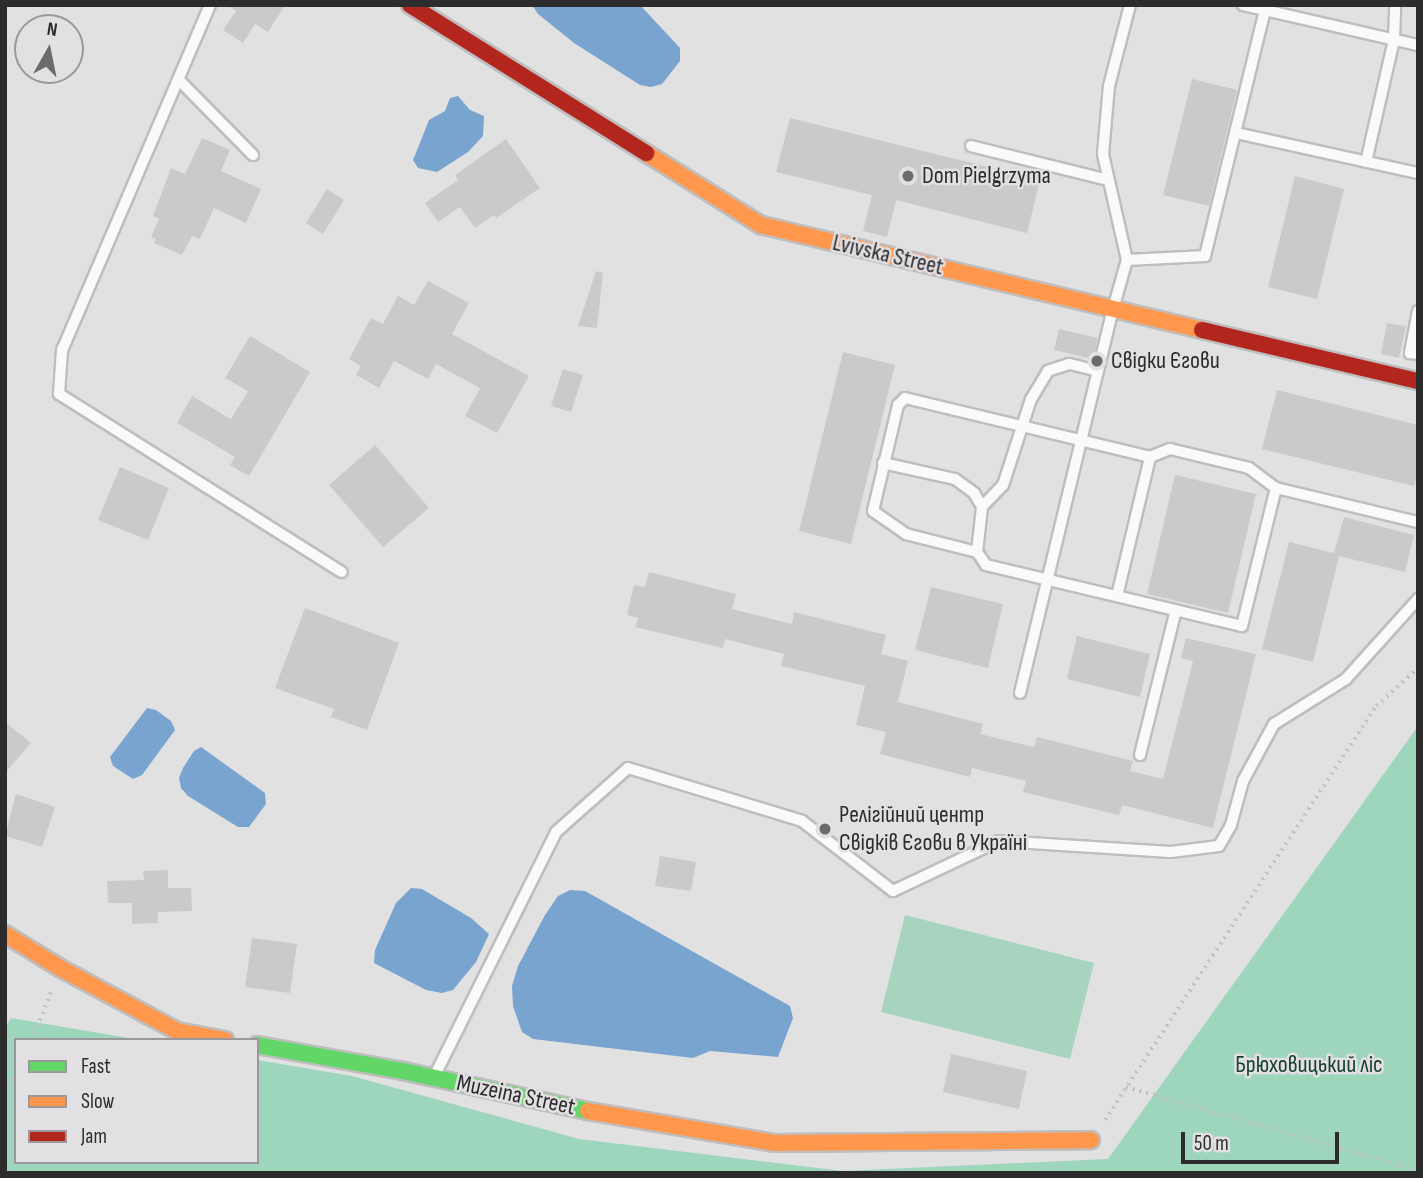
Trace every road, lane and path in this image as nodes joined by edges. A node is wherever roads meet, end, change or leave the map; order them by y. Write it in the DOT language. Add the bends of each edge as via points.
graph roads {
  1 [pos="210,5"];
  2 [pos="411,5"];
  3 [pos="1130,5"];
  4 [pos="1243,5"];
  5 [pos="1395,5"];
  6 [pos="1265,10"];
  7 [pos="1395,40"];
  8 [pos="1418,45"];
  9 [pos="178,79"];
  10 [pos="1236,132"];
  11 [pos="971,146"];
  12 [pos="253,155"];
  13 [pos="1366,162"];
  14 [pos="1418,173"];
  15 [pos="1108,180"];
  16 [pos="1127,260"];
  17 [pos="1113,309"];
  18 [pos="1418,311"];
  19 [pos="1414,353"];
  20 [pos="1098,371"];
  21 [pos="1411,379"];
  22 [pos="1021,425"];
  23 [pos="1082,439"];
  24 [pos="1150,457"];
  25 [pos="884,463"];
  26 [pos="1276,488"];
  27 [pos="982,508"];
  28 [pos="1418,522"];
  29 [pos="976,552"];
  30 [pos="342,572"];
  31 [pos="1048,579"];
  32 [pos="1117,596"];
  33 [pos="1418,599"];
  34 [pos="1176,610"];
  35 [pos="1418,668"];
  36 [pos="1020,693"];
  37 [pos="1140,755"];
  38 [pos="5,934"];
  39 [pos="60,968"];
  40 [pos="33,1038"];
  41 [pos="214,1038"];
  42 [pos="259,1045"];
  43 [pos="14,1076"];
  44 [pos="435,1078"];
  45 [pos="1126,1087"];
  46 [pos="5,1092"];
  47 [pos="1091,1140"];
  48 [pos="1064,1164"];
  49 [pos="1418,1170"];
  50 [pos="1055,1173"];
  1 -- 9 [label="lane"];
  2 -- 17 [label="street, Lvivska Street" via="761,225"];
  3 -- 15 [label="lane" via="1104,118"];
  4 -- 6 [label="lane"];
  5 -- 7 [label="lane"];
  6 -- 7 [label="lane"];
  6 -- 10 [label="lane"];
  7 -- 8 [label="lane"];
  7 -- 13 [label="lane"];
  9 -- 12 [label="lane"];
  9 -- 30 [label="lane" via="62,350 59,394"];
  10 -- 13 [label="lane"];
  10 -- 16 [label="lane" via="1205,257"];
  11 -- 15 [label="lane"];
  13 -- 14 [label="lane"];
  15 -- 16 [label="lane"];
  16 -- 17 [label="lane"];
  17 -- 20 [label="lane"];
  17 -- 21 [label="street, Lvivska Street"];
  18 -- 19 [label="lane"];
  19 -- 21 [label="lane"];
  20 -- 22 [label="lane" via="1069,364 1048,371"];
  20 -- 23 [label="lane"];
  22 -- 23 [label="lane"];
  22 -- 25 [label="lane" via="905,398 898,405"];
  22 -- 27 [label="lane" via="1003,485"];
  23 -- 24 [label="lane"];
  23 -- 31 [label="lane"];
  24 -- 26 [label="lane" via="1170,449 1249,468"];
  24 -- 32 [label="lane"];
  25 -- 27 [label="lane" via="955,479 974,493"];
  25 -- 29 [label="lane" via="873,511 906,534"];
  26 -- 28 [label="lane"];
  26 -- 34 [label="lane" via="1242,626"];
  27 -- 29 [label="lane"];
  29 -- 31 [label="lane" via="986,565"];
  31 -- 32 [label="lane"];
  31 -- 36 [label="lane"];
  32 -- 34 [label="lane"];
  33 -- 44 [label="lane" via="1346,679 1274,724 1243,781 1231,825 1219,846 1171,852 999,841 893,891 802,821 628,768 556,832"];
  34 -- 37 [label="lane"];
  35 -- 45 [label="path" via="1376,706"];
  38 -- 39 [label="street"];
  39 -- 40 [label="path"];
  39 -- 41 [label="street" via="177,1031"];
  42 -- 44 [label="street, Muzeina Street"];
  43 -- 46 [label="path"];
  44 -- 47 [label="street, Muzeina Street" via="637,1121 775,1143"];
  45 -- 47 [label="path"];
  45 -- 49 [label="path"];
  48 -- 50 [label="path"];
}
